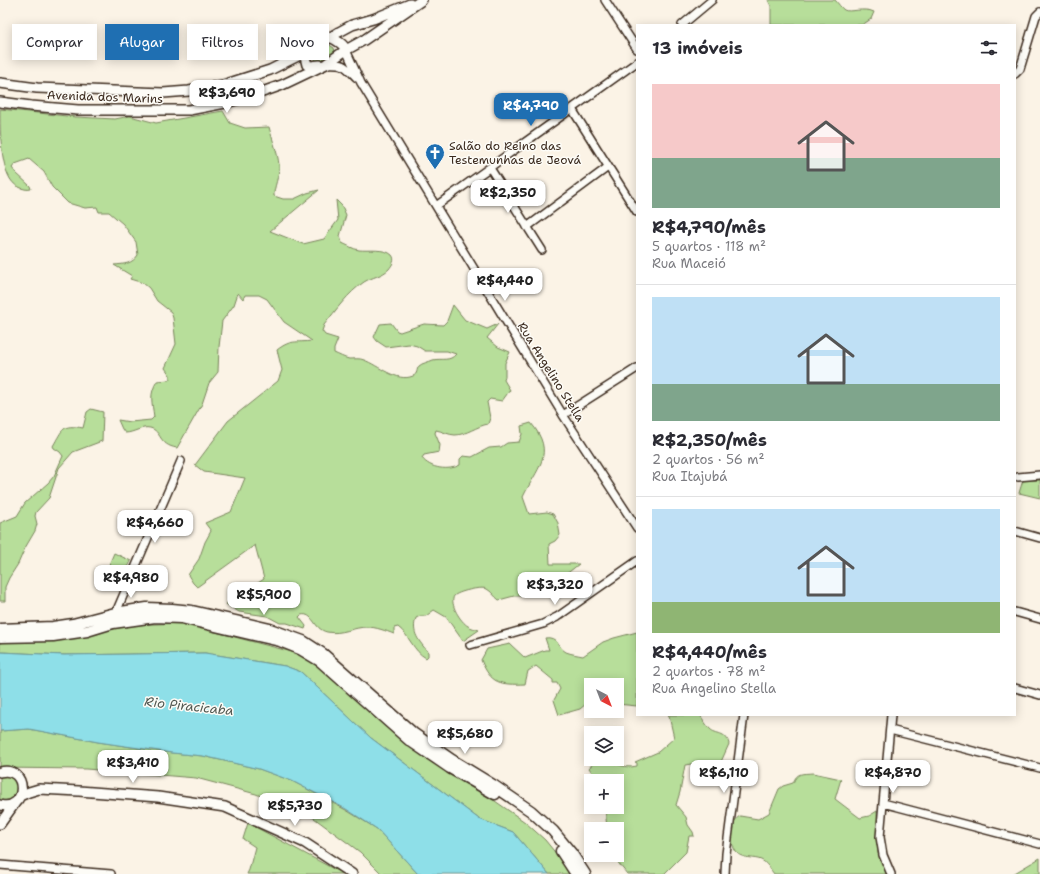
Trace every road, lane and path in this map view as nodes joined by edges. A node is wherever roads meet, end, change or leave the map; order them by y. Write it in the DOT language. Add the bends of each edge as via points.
graph roads {
  1 [pos="421,0"];
  2 [pos="605,0"];
  3 [pos="712,0"];
  4 [pos="1040,12"];
  5 [pos="683,24"];
  6 [pos="1037,27"];
  7 [pos="330,37"];
  8 [pos="636,47"];
  9 [pos="346,50"];
  10 [pos="290,60"];
  11 [pos="306,60"];
  12 [pos="636,63"];
  13 [pos="326,64"];
  14 [pos="1016,73"];
  15 [pos="0,83"];
  16 [pos="361,83"];
  17 [pos="0,102"];
  18 [pos="572,109"];
  19 [pos="608,167"];
  20 [pos="490,168"];
  21 [pos="436,206"];
  22 [pos="636,210"];
  23 [pos="527,226"];
  24 [pos="542,250"];
  25 [pos="636,369"];
  26 [pos="563,415"];
  27 [pos="181,461"];
  28 [pos="1040,476"];
  29 [pos="1018,477"];
  30 [pos="636,526"];
  31 [pos="1016,531"];
  32 [pos="1040,538"];
  33 [pos="636,562"];
  34 [pos="1016,612"];
  35 [pos="114,618"];
  36 [pos="1040,619"];
  37 [pos="0,629"];
  38 [pos="0,637"];
  39 [pos="470,644"];
  40 [pos="1016,688"];
  41 [pos="1040,695"];
  42 [pos="744,716"];
  43 [pos="891,716"];
  44 [pos="890,730"];
  45 [pos="1040,768"];
  46 [pos="0,772"];
  47 [pos="19,779"];
  48 [pos="39,789"];
  49 [pos="17,800"];
  50 [pos="883,803"];
  51 [pos="0,805"];
  52 [pos="0,824"];
  53 [pos="1040,844"];
  54 [pos="0,865"];
  55 [pos="110,874"];
  56 [pos="352,874"];
  57 [pos="576,874"];
  58 [pos="585,874"];
  59 [pos="725,874"];
  60 [pos="891,874"];
  1 -- 7 [label="street, Avenida dos Marins" via="352,25"];
  1 -- 9 [label="street, Avenida dos Marins"];
  2 -- 8 [label="street"];
  3 -- 5 [label="street"];
  4 -- 6 [label="street" via="1036,16"];
  6 -- 14 [label="street"];
  7 -- 9 [label="street" via="339,41"];
  9 -- 13 [label="street, Avenida dos Marins"];
  9 -- 16 [label="street"];
  10 -- 15 [label="street, Avenida dos Marins" via="270,70 222,85 189,91 163,93"];
  11 -- 13 [label="street" via="310,66"];
  12 -- 18 [label="street"];
  13 -- 16 [label="street" via="339,63 345,66"];
  13 -- 17 [label="street, Avenida dos Marins" via="254,95 189,110 78,110"];
  16 -- 21 [label="street, Rua Angelino Stella"];
  18 -- 19 [label="street"];
  18 -- 20 [label="street"];
  19 -- 22 [label="street"];
  19 -- 23 [label="street"];
  20 -- 21 [label="street"];
  20 -- 23 [label="street"];
  21 -- 26 [label="street, Rua Angelino Stella"];
  23 -- 24 [label="street"];
  25 -- 26 [label="street"];
  26 -- 30 [label="street, Rua Angelino Stella"];
  27 -- 35 [label="street"];
  28 -- 29 [label="street"];
  31 -- 32 [label="street"];
  33 -- 39 [label="street" via="543,624"];
  34 -- 36 [label="street"];
  35 -- 37 [label="main road" via="53,627"];
  35 -- 38 [label="main road" via="87,631 53,636"];
  35 -- 57 [label="main road" via="181,618 266,637 300,649 320,661 409,740 528,817 566,857"];
  35 -- 58 [label="main road" via="147,608 192,611 270,629 303,641 328,658 413,733 531,811 553,831"];
  40 -- 41 [label="street"];
  42 -- 59 [label="street"];
  43 -- 44 [label="street"];
  44 -- 45 [label="street"];
  44 -- 50 [label="street"];
  46 -- 47 [label="street" via="10,772"];
  47 -- 48 [label="street"];
  47 -- 49 [label="street" via="22,787"];
  48 -- 49 [label="street"];
  48 -- 56 [label="street" via="158,796 225,807 305,843"];
  49 -- 51 [label="street" via="9,805"];
  49 -- 52 [label="street"];
  50 -- 53 [label="street"];
  50 -- 60 [label="street" via="880,837 883,855"];
  54 -- 55 [label="street"];
}
